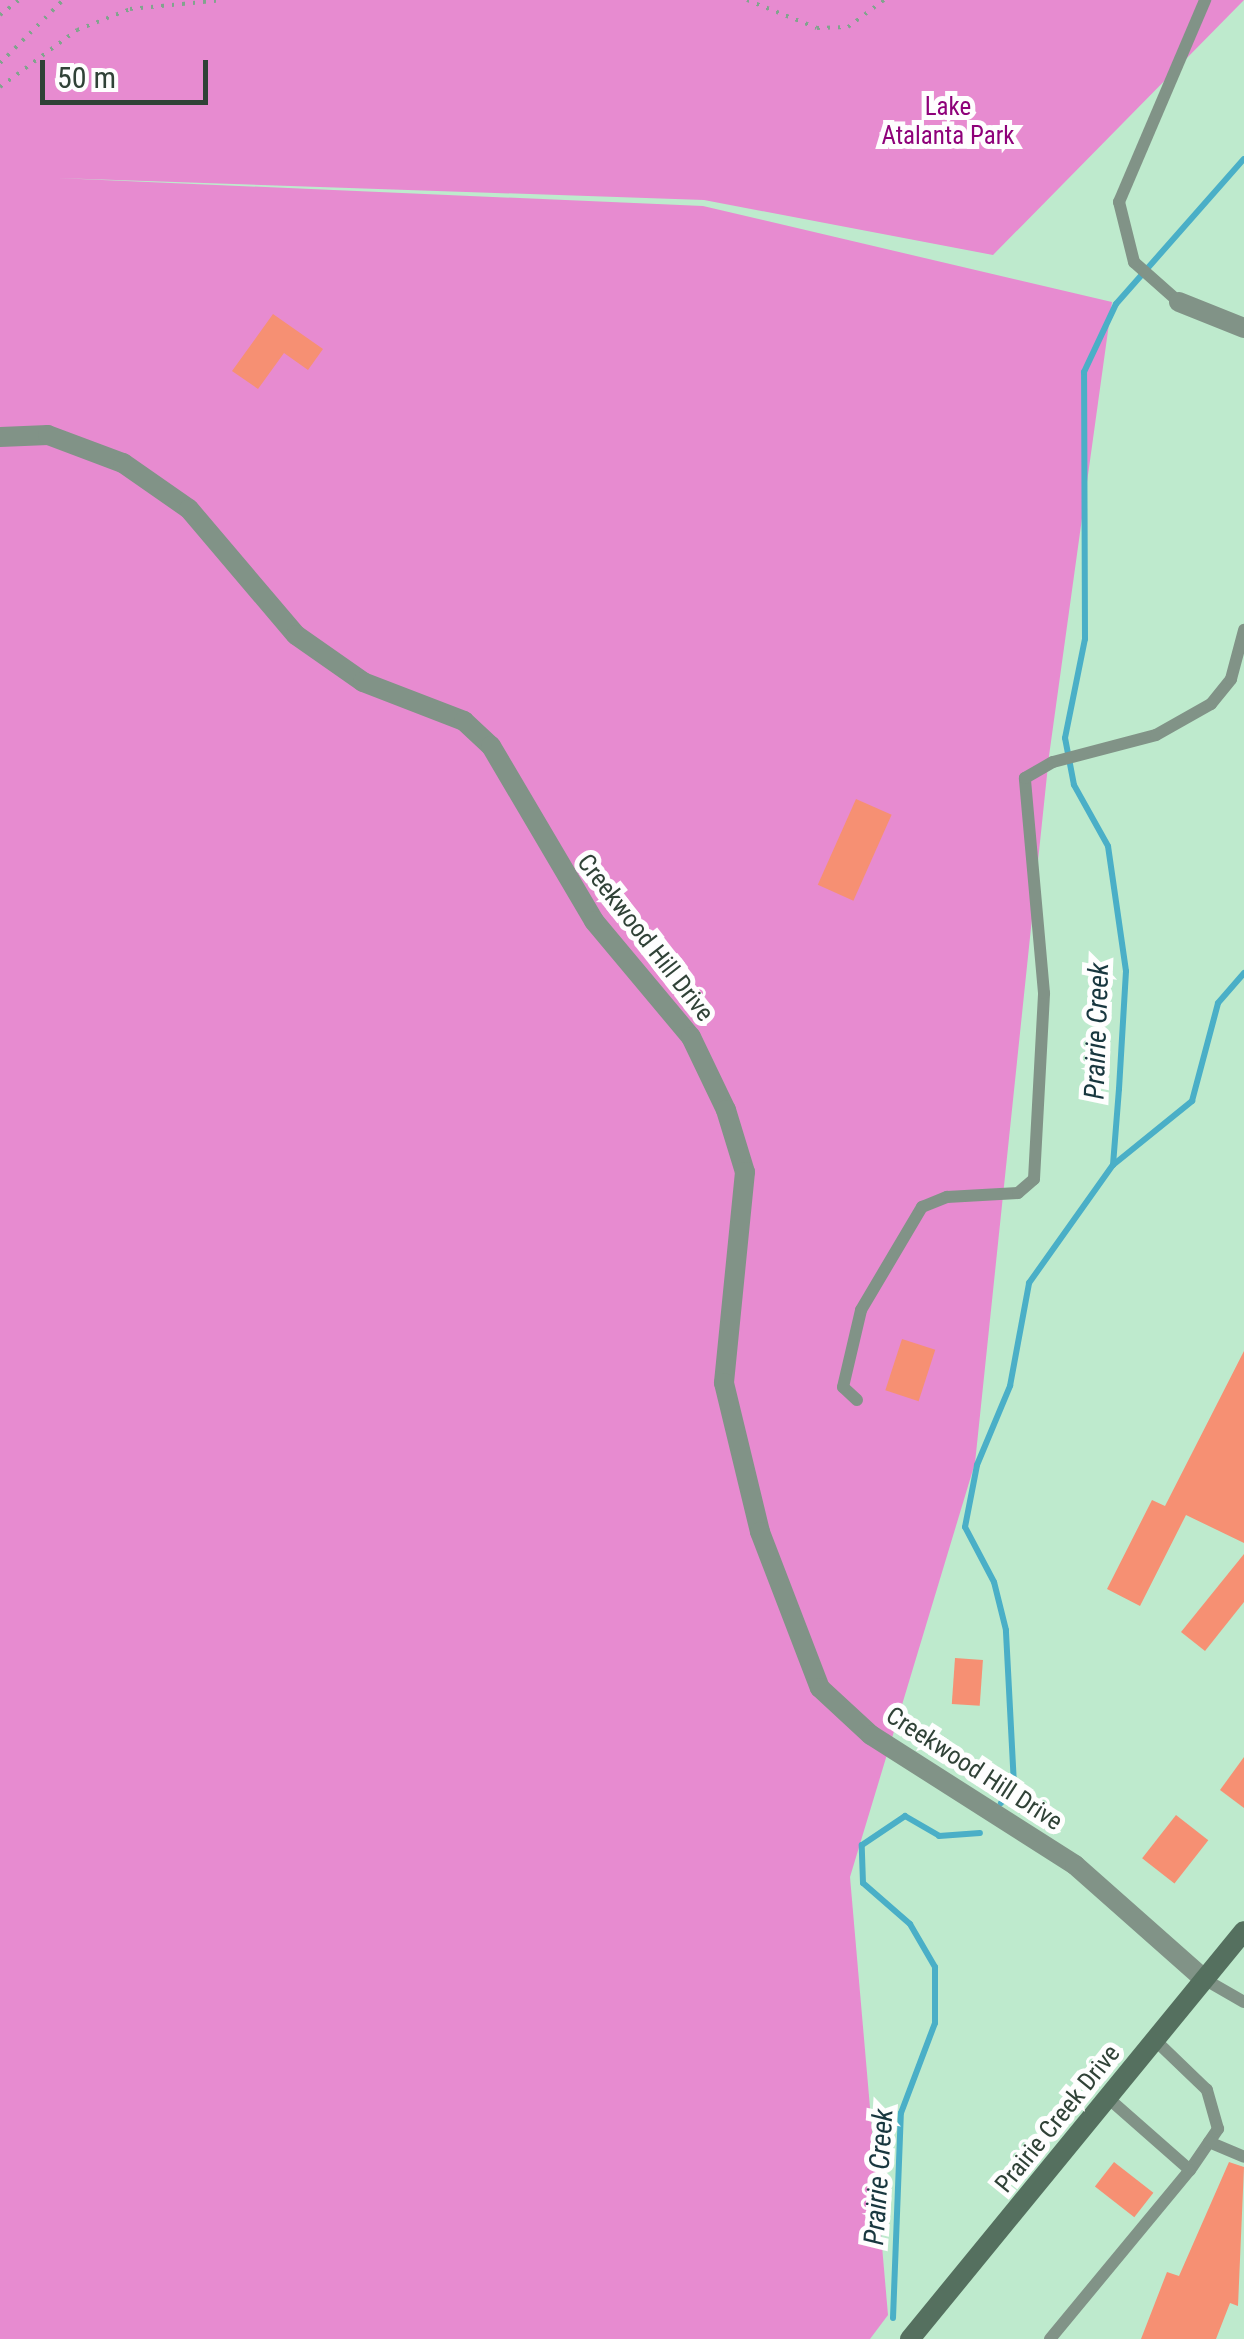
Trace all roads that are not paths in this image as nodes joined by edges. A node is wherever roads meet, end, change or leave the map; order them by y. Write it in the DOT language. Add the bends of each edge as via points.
graph roads {
  1 [pos="1205,0"];
  2 [pos="1179,302"];
  3 [pos="1244,328"];
  4 [pos="0,437"];
  5 [pos="1244,630"];
  6 [pos="857,1400"];
  7 [pos="1244,1931"];
  8 [pos="1204,1979"];
  9 [pos="1244,2002"];
  10 [pos="1155,2040"];
  11 [pos="1108,2098"];
  12 [pos="1210,2142"];
  13 [pos="1244,2156"];
  14 [pos="1190,2170"];
  15 [pos="910,2339"];
  16 [pos="1050,2339"];
  1 -- 2 [label="lane" via="1119,202 1134,262 1150,284"];
  2 -- 3 [label="street"];
  4 -- 8 [label="street, Creekwood Hill Drive" via="48,434 122,463 189,509 296,635 363,682 464,721 491,746 594,921 691,1036 726,1110 745,1172 724,1384 760,1532 820,1688 870,1735 1075,1865"];
  5 -- 6 [label="lane" via="1231,679 1211,704 1156,735 1053,762 1020,789 1042,918 1042,1104 1034,1179 1018,1193 947,1197 922,1207 861,1310 843,1387"];
  7 -- 8 [label="main road, Prairie Creek Drive"];
  8 -- 9 [label="lane"];
  8 -- 10 [label="main road, Prairie Creek Drive"];
  10 -- 11 [label="main road, Prairie Creek Drive"];
  10 -- 12 [label="lane" via="1207,2090 1218,2129"];
  11 -- 14 [label="lane"];
  11 -- 15 [label="main road, Prairie Creek Drive"];
  12 -- 13 [label="lane"];
  12 -- 14 [label="lane"];
  14 -- 16 [label="lane"];
}
